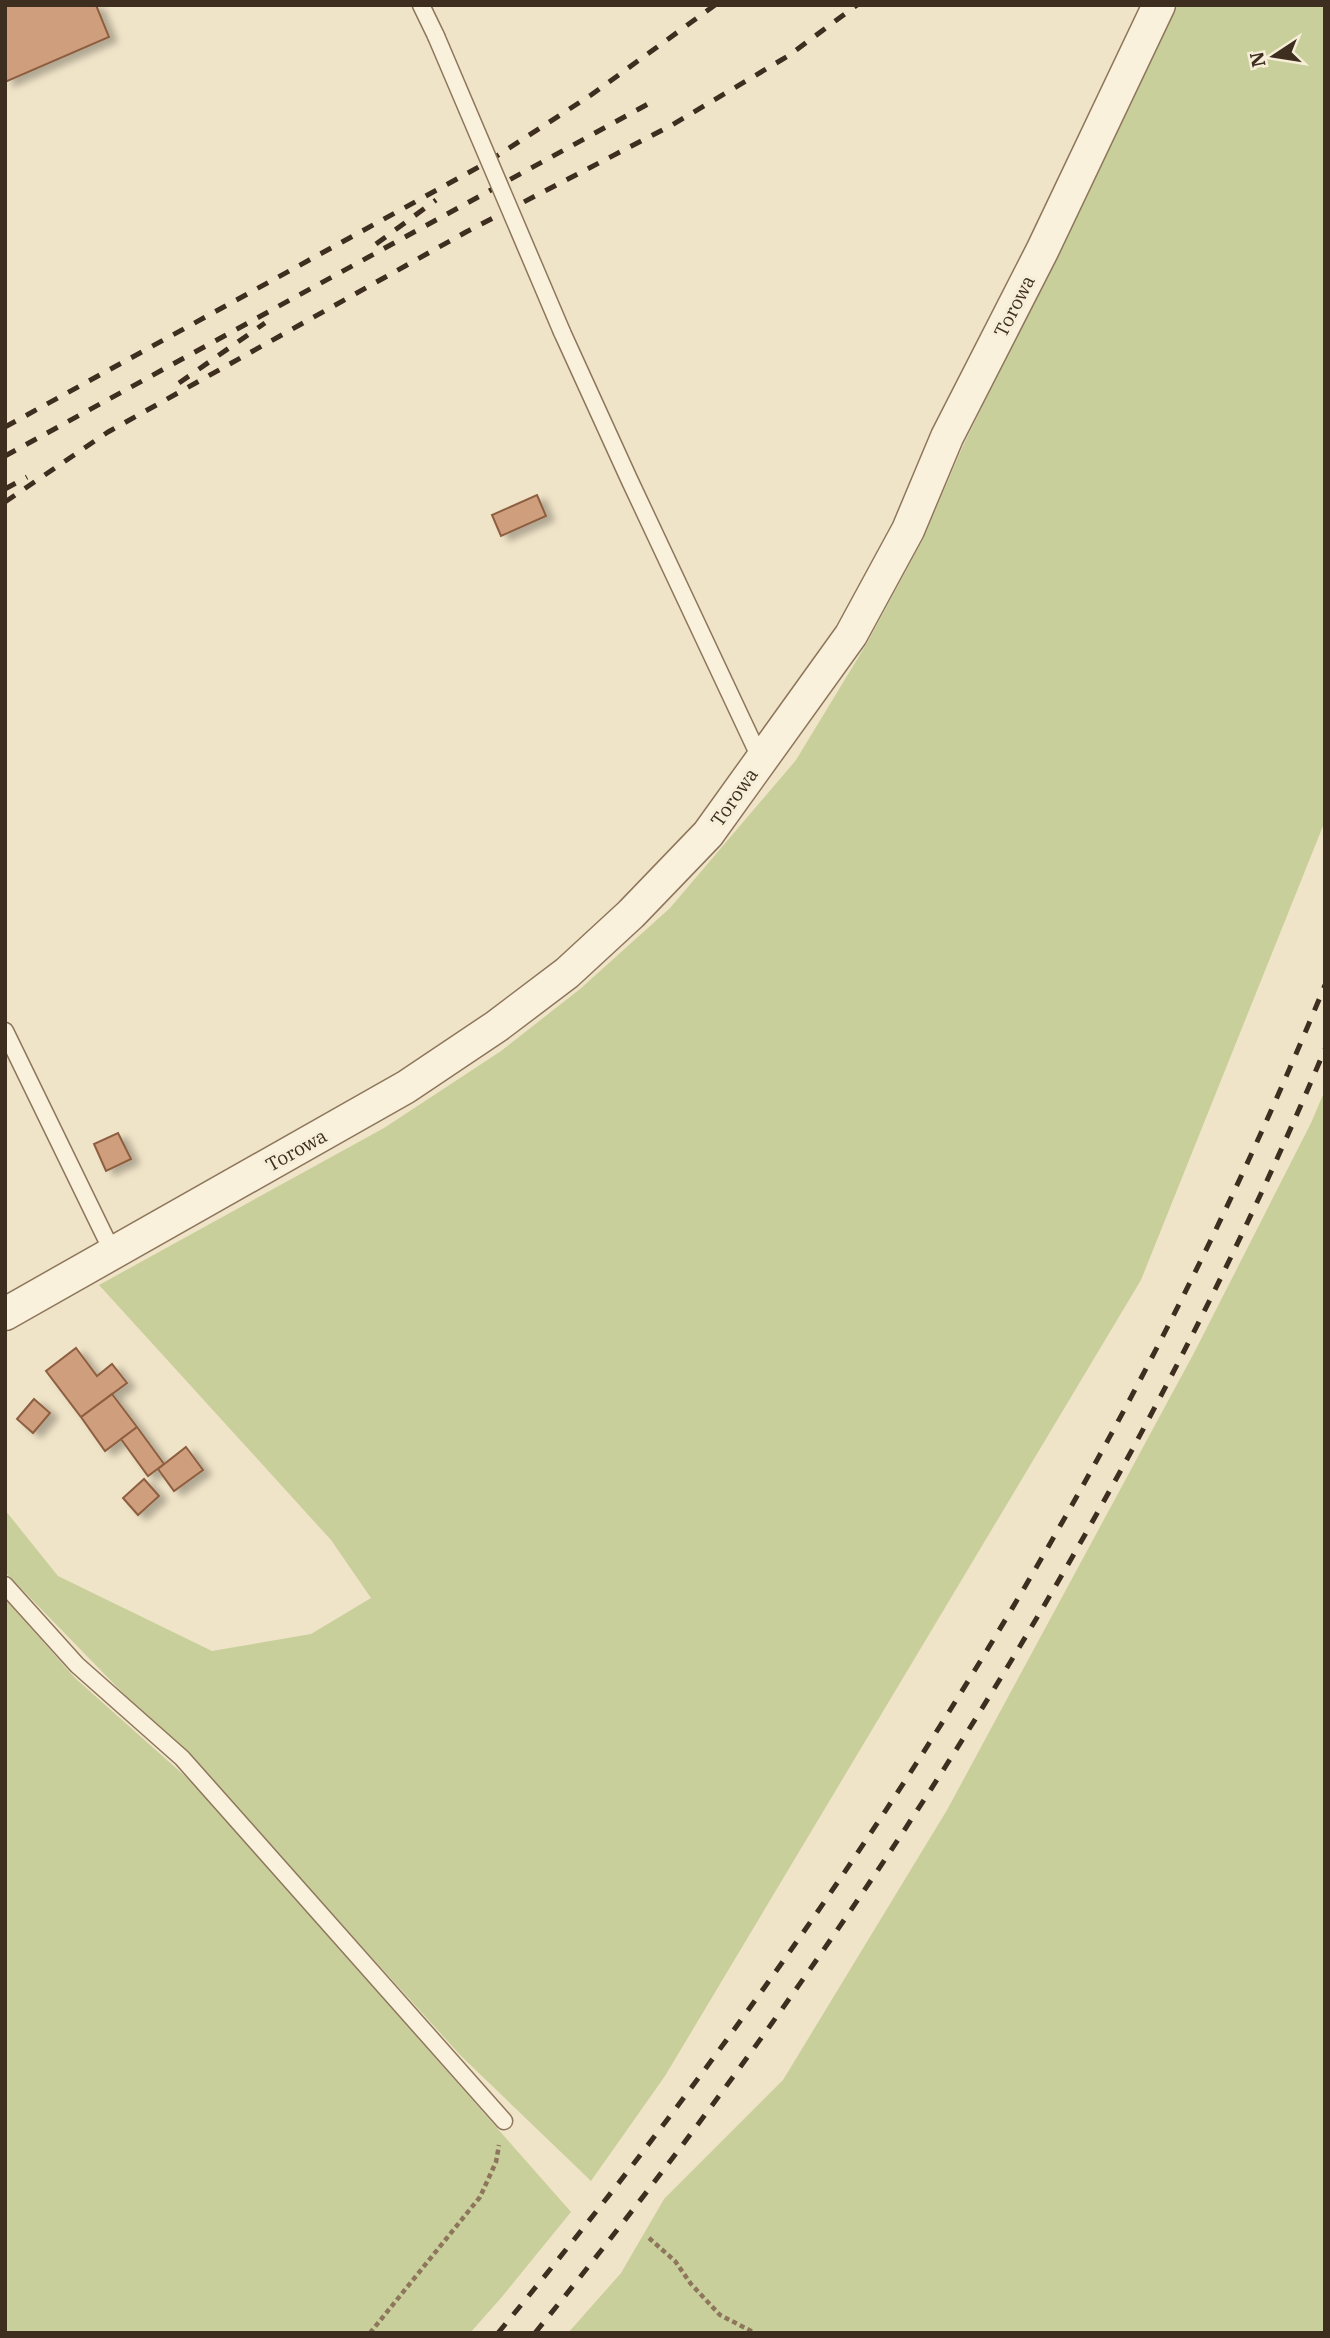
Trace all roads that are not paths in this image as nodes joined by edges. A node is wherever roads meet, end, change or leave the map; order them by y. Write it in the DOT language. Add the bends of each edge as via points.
graph roads {
  1 [pos="421,5"];
  2 [pos="1159,5"];
  3 [pos="761,760"];
  4 [pos="5,1031"];
  5 [pos="113,1253"];
  6 [pos="5,1314"];
  7 [pos="5,1585"];
  8 [pos="504,2121"];
  1 -- 3 [label="lane, bridge" via="562,332"];
  2 -- 3 [label="street, Torowa" via="947,437 908,530 851,635"];
  3 -- 5 [label="street, Torowa" via="708,834 631,914 557,981 406,1087"];
  4 -- 5 [label="lane"];
  5 -- 6 [label="street, Torowa"];
  7 -- 8 [label="lane" via="76,1665 183,1758"];
}
